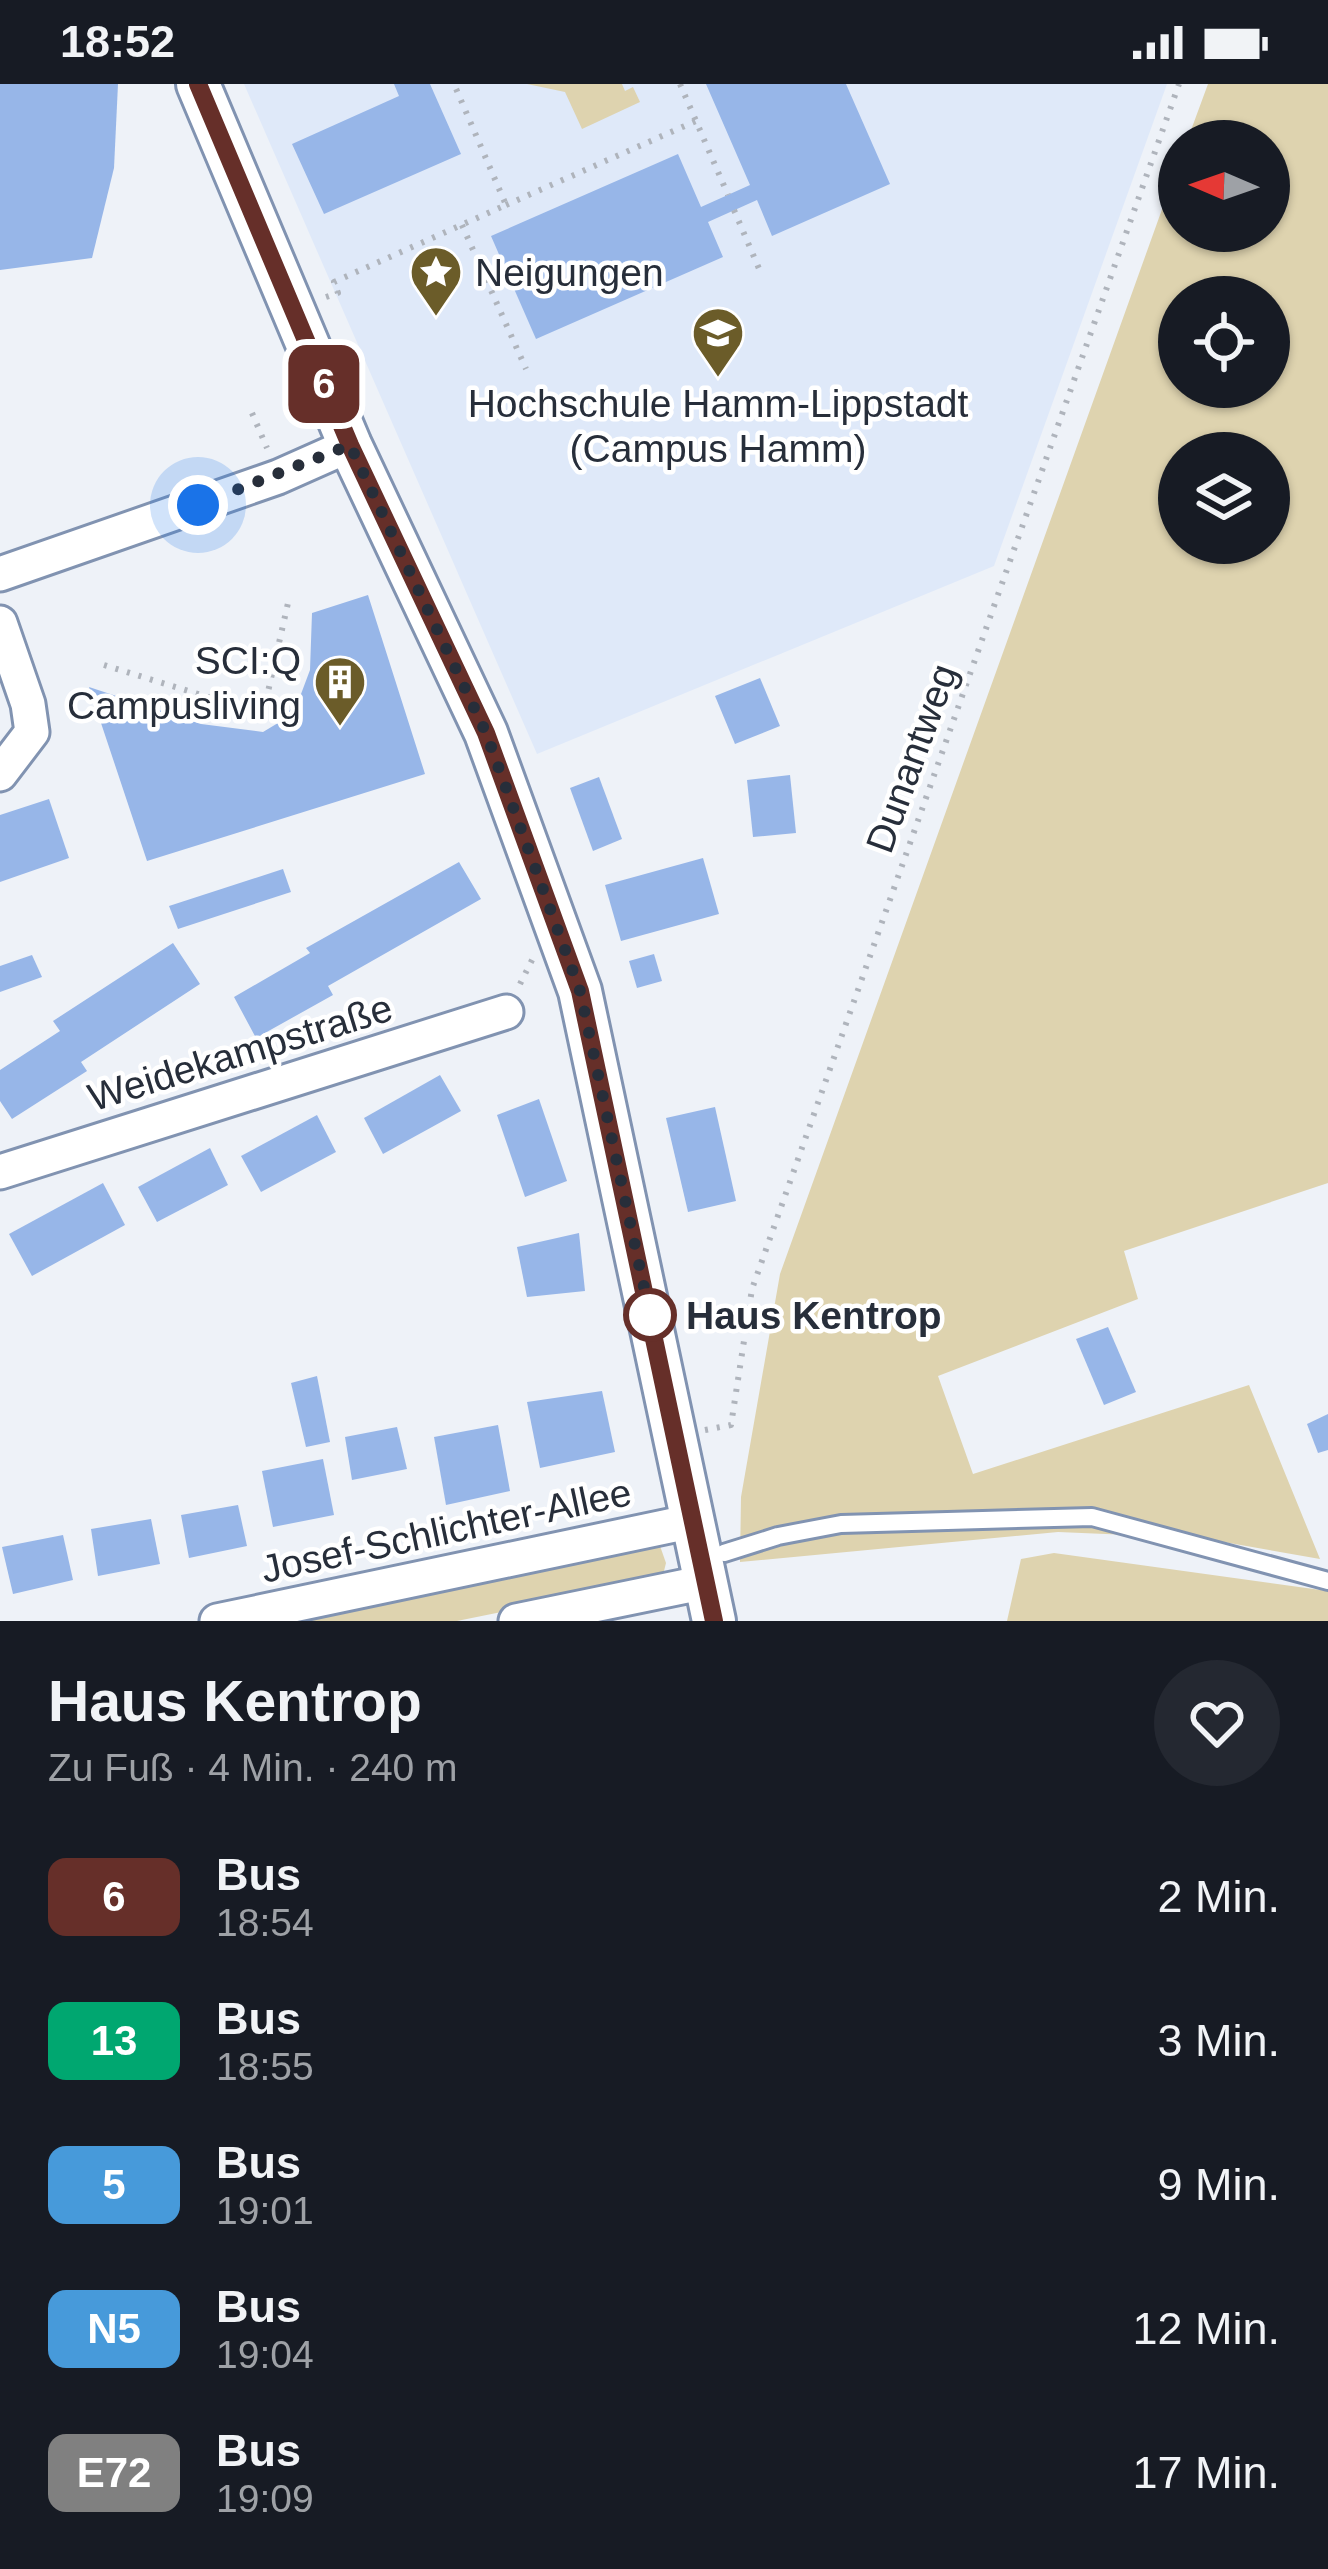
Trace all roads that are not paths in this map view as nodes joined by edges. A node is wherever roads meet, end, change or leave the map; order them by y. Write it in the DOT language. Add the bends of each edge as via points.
graph roads {
  1 [pos="198,84"];
  2 [pos="350,445"];
  3 [pos="0,574"];
  4 [pos="0,623"];
  5 [pos="0,774"];
  6 [pos="506,1012"];
  7 [pos="0,1172"];
  8 [pos="708,1567"];
  9 [pos="1328,1581"];
  10 [pos="228,1620"];
  11 [pos="516,1621"];
  1 -- 2 [label="street"];
  2 -- 3 [label="street"];
  2 -- 8 [label="street" via="486,733 580,991"];
  4 -- 5 [label="street" via="32,733"];
  6 -- 7 [label="street, Weidekampstraße"];
  8 -- 9 [label="lane" via="778,1536 841,1524 1092,1517"];
  8 -- 10 [label="street, Josef-Schlichter-Allee"];
  8 -- 11 [label="street"];
}
